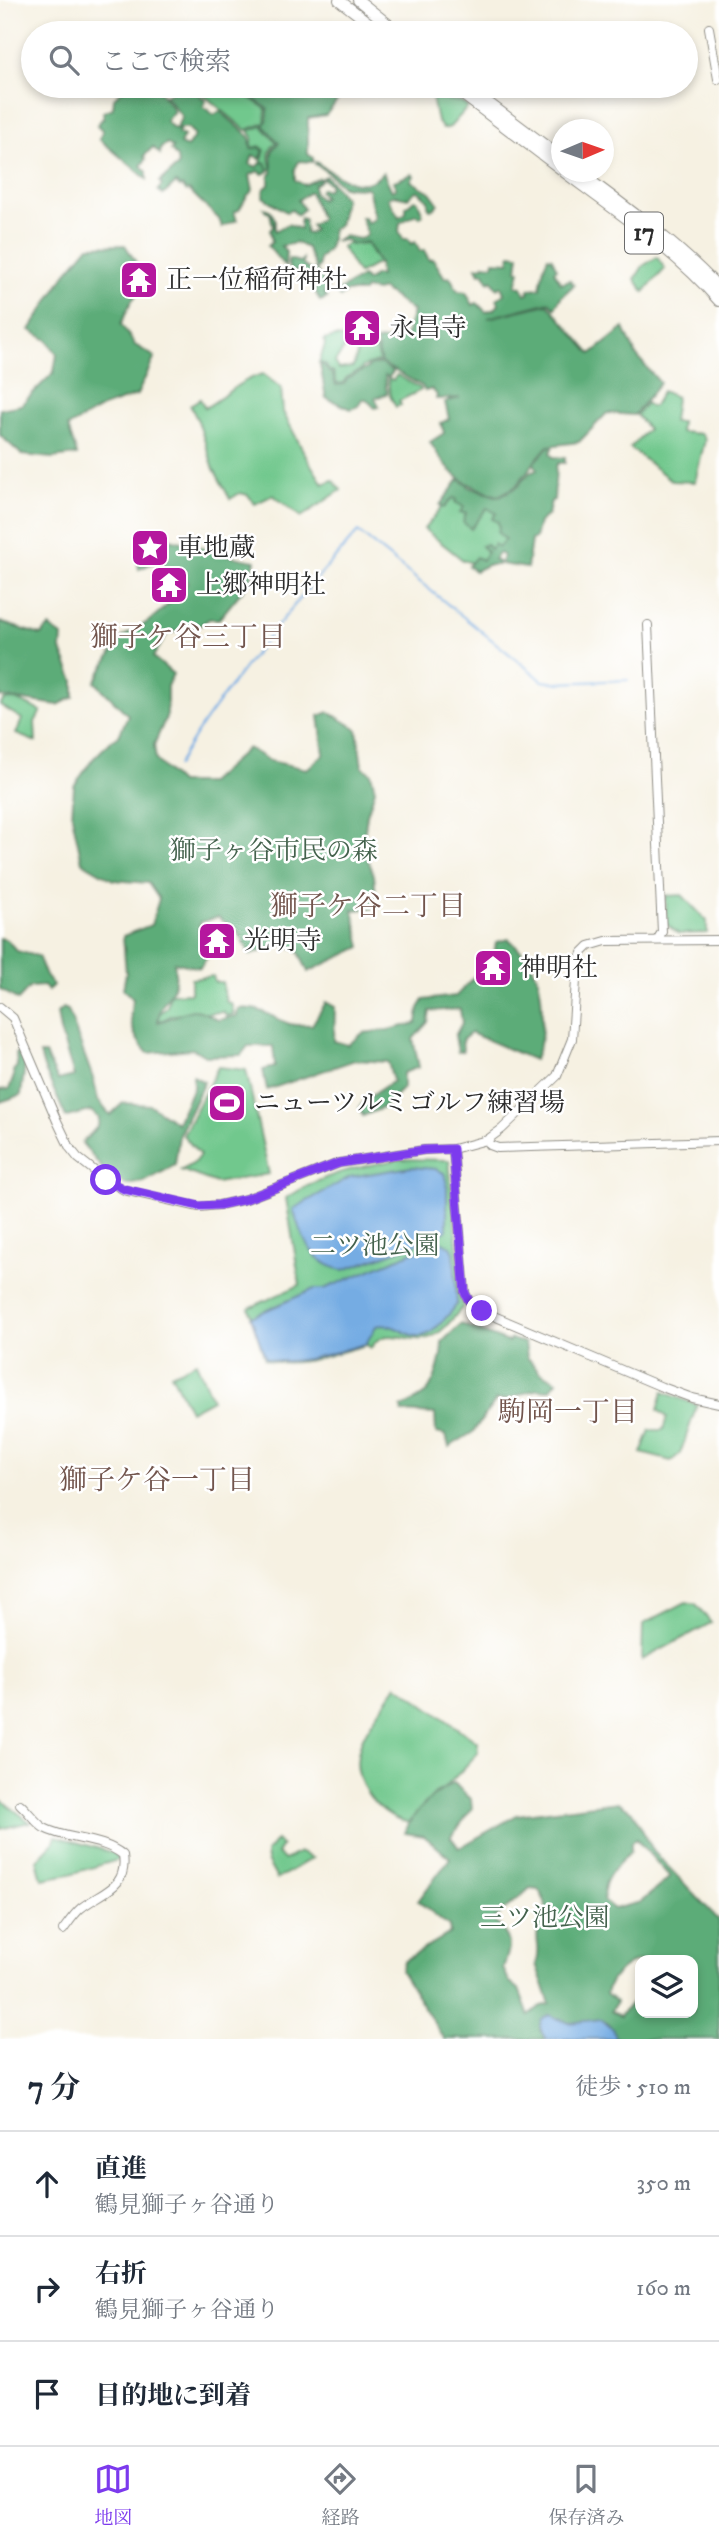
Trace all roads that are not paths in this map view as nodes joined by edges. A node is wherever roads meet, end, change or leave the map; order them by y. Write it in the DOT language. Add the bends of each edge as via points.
graph roads {
  1 [pos="339,0"];
  2 [pos="358,0"];
  3 [pos="367,21"];
  4 [pos="384,21"];
  5 [pos="709,28"];
  6 [pos="718,79"];
  7 [pos="467,98"];
  8 [pos="482,98"];
  9 [pos="551,150"];
  10 [pos="551,162"];
  11 [pos="577,182"];
  12 [pos="592,182"];
  13 [pos="719,288"];
  14 [pos="719,301"];
  15 [pos="648,625"];
  16 [pos="657,940"];
  17 [pos="719,940"];
  18 [pos="0,1007"];
  19 [pos="487,1140"];
  20 [pos="719,1141"];
  21 [pos="453,1149"];
  22 [pos="719,1404"];
  23 [pos="20,1804"];
  24 [pos="63,1930"];
  1 -- 3 [label="main road"];
  2 -- 4 [label="main road"];
  5 -- 6 [label="street"];
  7 -- 10 [label="main road, 17"];
  8 -- 9 [label="main road"];
  11 -- 14 [label="main road, 17" via="659,244"];
  12 -- 13 [label="main road, 17"];
  15 -- 16 [label="street" via="662,932"];
  16 -- 17 [label="street"];
  16 -- 19 [label="street" via="606,941 582,953 576,972 572,1039 557,1076"];
  18 -- 21 [label="street" via="13,1018 70,1148 106,1180 124,1189 199,1206 219,1205 350,1161"];
  19 -- 20 [label="street" via="498,1148"];
  19 -- 21 [label="street"];
  21 -- 22 [label="street" via="469,1301 482,1311 662,1387"];
  23 -- 24 [label="street" via="43,1827 110,1846 123,1855 120,1880 80,1909"];
}
